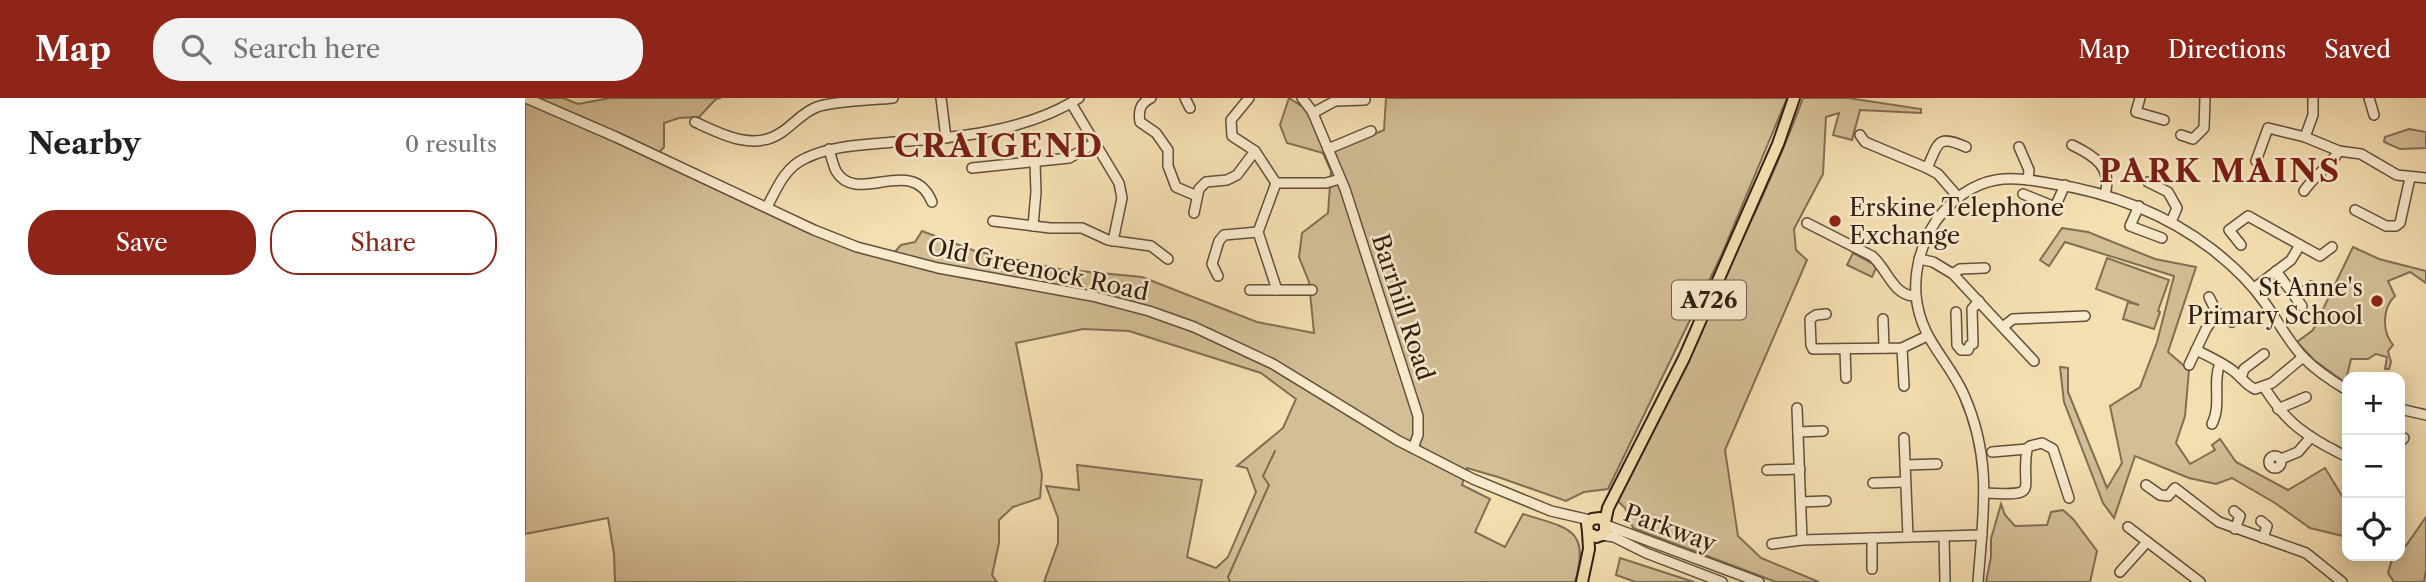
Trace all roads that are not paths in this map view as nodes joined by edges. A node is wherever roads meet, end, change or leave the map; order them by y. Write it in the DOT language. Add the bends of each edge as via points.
graph roads {
  1 [pos="526,98"];
  2 [pos="893,98"];
  3 [pos="941,98"];
  4 [pos="1151,98"];
  5 [pos="1185,98"];
  6 [pos="1249,98"];
  7 [pos="1301,98"];
  8 [pos="1794,98"];
  9 [pos="2140,98"];
  10 [pos="2205,98"];
  11 [pos="2313,98"];
  12 [pos="2369,98"];
  13 [pos="1364,100"];
  14 [pos="1075,101"];
  15 [pos="1190,108"];
  16 [pos="1313,113"];
  17 [pos="2374,115"];
  18 [pos="2164,120"];
  19 [pos="695,122"];
  20 [pos="1371,131"];
  21 [pos="1860,135"];
  22 [pos="2181,135"];
  23 [pos="2305,137"];
  24 [pos="946,138"];
  25 [pos="1095,143"];
  26 [pos="2072,145"];
  27 [pos="1966,147"];
  28 [pos="2019,147"];
  29 [pos="829,149"];
  30 [pos="1328,149"];
  31 [pos="1255,151"];
  32 [pos="2339,151"];
  33 [pos="2256,162"];
  34 [pos="1035,163"];
  35 [pos="972,168"];
  36 [pos="1927,168"];
  37 [pos="2410,178"];
  38 [pos="2426,178"];
  39 [pos="1340,179"];
  40 [pos="2028,180"];
  41 [pos="2148,182"];
  42 [pos="1276,183"];
  43 [pos="2065,185"];
  44 [pos="2304,191"];
  45 [pos="2023,194"];
  46 [pos="2105,194"];
  47 [pos="1197,196"];
  48 [pos="1958,197"];
  49 [pos="932,202"];
  50 [pos="2139,206"];
  51 [pos="767,207"];
  52 [pos="2355,210"];
  53 [pos="1194,213"];
  54 [pos="993,221"];
  55 [pos="2171,222"];
  56 [pos="1807,223"];
  57 [pos="1033,226"];
  58 [pos="1258,232"];
  59 [pos="2162,238"];
  60 [pos="1113,241"];
  61 [pos="2241,245"];
  62 [pos="2300,245"];
  63 [pos="2332,247"];
  64 [pos="1168,259"];
  65 [pos="1919,259"];
  66 [pos="1985,268"];
  67 [pos="2276,271"];
  68 [pos="1953,274"];
  69 [pos="1218,276"];
  70 [pos="2311,286"];
  71 [pos="2253,288"];
  72 [pos="1250,290"];
  73 [pos="1277,290"];
  74 [pos="1312,290"];
  75 [pos="1916,296"];
  76 [pos="2209,297"];
  77 [pos="1979,301"];
  78 [pos="1956,312"];
  79 [pos="2217,313"];
  80 [pos="1826,314"];
  81 [pos="2085,316"];
  82 [pos="2239,316"];
  83 [pos="1883,319"];
  84 [pos="2004,326"];
  85 [pos="1927,336"];
  86 [pos="1884,348"];
  87 [pos="1902,348"];
  88 [pos="1845,349"];
  89 [pos="2196,350"];
  90 [pos="2265,354"];
  91 [pos="2303,357"];
  92 [pos="2034,361"];
  93 [pos="2220,363"];
  94 [pos="2189,365"];
  95 [pos="1846,378"];
  96 [pos="2241,378"];
  97 [pos="1904,386"];
  98 [pos="2265,387"];
  99 [pos="2342,387"];
  100 [pos="2306,397"];
  101 [pos="1797,408"];
  102 [pos="2278,409"];
  103 [pos="2405,410"];
  104 [pos="2426,415"];
  105 [pos="2212,424"];
  106 [pos="1823,430"];
  107 [pos="1798,432"];
  108 [pos="2311,437"];
  109 [pos="1904,438"];
  110 [pos="1413,448"];
  111 [pos="2027,449"];
  112 [pos="1992,452"];
  113 [pos="2342,455"];
  114 [pos="2281,459"];
  115 [pos="1937,464"];
  116 [pos="1905,465"];
  117 [pos="1800,469"];
  118 [pos="1767,470"];
  119 [pos="1905,482"];
  120 [pos="1873,483"];
  121 [pos="2146,485"];
  122 [pos="1984,493"];
  123 [pos="1613,498"];
  124 [pos="2069,498"];
  125 [pos="1826,501"];
  126 [pos="1801,502"];
  127 [pos="2234,511"];
  128 [pos="2261,521"];
  129 [pos="1590,525"];
  130 [pos="2127,527"];
  131 [pos="2235,529"];
  132 [pos="1603,530"];
  133 [pos="1982,535"];
  134 [pos="1944,536"];
  135 [pos="1908,537"];
  136 [pos="1872,538"];
  137 [pos="2263,538"];
  138 [pos="1802,540"];
  139 [pos="2147,542"];
  140 [pos="1772,544"];
  141 [pos="1872,569"];
  142 [pos="2120,572"];
  143 [pos="1582,581"];
  144 [pos="2194,581"];
  145 [pos="1722,582"];
  146 [pos="1759,582"];
  147 [pos="1945,582"];
  148 [pos="1978,582"];
  149 [pos="2341,582"];
  1 -- 51 [label="street, Old Greenock Road"];
  2 -- 19 [label="street" via="818,106 765,140 725,136"];
  3 -- 24 [label="street"];
  4 -- 47 [label="street" via="1138,113 1140,122 1156,133 1168,150 1176,187"];
  5 -- 15 [label="street"];
  6 -- 31 [label="street" via="1231,120 1232,136"];
  7 -- 16 [label="street, Barrhill Road"];
  8 -- 123 [label="main road, A726" via="1779,144 1684,358"];
  9 -- 18 [label="street" via="2136,112"];
  10 -- 22 [label="street" via="2204,128 2193,139"];
  11 -- 23 [label="street"];
  12 -- 17 [label="street"];
  13 -- 16 [label="street" via="1335,101"];
  14 -- 24 [label="street" via="1013,126"];
  14 -- 25 [label="street"];
  16 -- 30 [label="street, Barrhill Road"];
  20 -- 30 [label="street"];
  21 -- 36 [label="street" via="1865,142"];
  23 -- 32 [label="street"];
  23 -- 33 [label="street" via="2268,128"];
  24 -- 29 [label="street"];
  25 -- 34 [label="street" via="1069,158"];
  25 -- 60 [label="street" via="1119,183 1122,198"];
  26 -- 46 [label="street" via="2096,157 2107,178"];
  27 -- 36 [label="street" via="1944,140"];
  28 -- 40 [label="street" via="2029,170"];
  29 -- 49 [label="street" via="837,172 846,181 912,180"];
  29 -- 51 [label="street" via="804,158 787,172"];
  30 -- 39 [label="street, Barrhill Road"];
  31 -- 42 [label="street"];
  31 -- 47 [label="street" via="1237,175 1206,182"];
  32 -- 37 [label="street" via="2361,154"];
  32 -- 44 [label="street"];
  34 -- 35 [label="street"];
  34 -- 57 [label="street"];
  36 -- 48 [label="street"];
  37 -- 38 [label="street"];
  37 -- 52 [label="street" via="2396,226 2386,226"];
  39 -- 42 [label="street"];
  39 -- 110 [label="street, Barrhill Road" via="1418,416"];
  40 -- 43 [label="street"];
  40 -- 48 [label="street" via="1997,179"];
  41 -- 55 [label="street" via="2171,195 2177,208"];
  42 -- 58 [label="street"];
  43 -- 45 [label="street" via="2055,207"];
  43 -- 46 [label="street"];
  46 -- 50 [label="street"];
  47 -- 53 [label="street"];
  48 -- 65 [label="street" via="1930,231"];
  50 -- 55 [label="street"];
  50 -- 59 [label="street" via="2130,226"];
  51 -- 110 [label="street, Old Greenock Road" via="841,241 903,260 1092,296 1184,323 1284,369"];
  54 -- 57 [label="street"];
  55 -- 71 [label="street" via="2214,251"];
  56 -- 75 [label="street" via="1872,256 1901,292"];
  57 -- 60 [label="street" via="1082,228"];
  58 -- 69 [label="street" via="1224,234 1212,264"];
  58 -- 73 [label="street"];
  60 -- 64 [label="street" via="1151,246"];
  61 -- 62 [label="street" via="2229,230 2248,216"];
  62 -- 63 [label="street" via="2320,256"];
  62 -- 67 [label="street" via="2291,260"];
  65 -- 68 [label="street"];
  65 -- 75 [label="street"];
  66 -- 68 [label="street" via="1959,269"];
  67 -- 70 [label="street" via="2299,302"];
  67 -- 71 [label="street"];
  68 -- 77 [label="street"];
  71 -- 91 [label="street"];
  72 -- 73 [label="street"];
  73 -- 74 [label="street"];
  75 -- 85 [label="street"];
  76 -- 79 [label="street"];
  77 -- 78 [label="street" via="1972,309 1973,344 1968,350 1957,345"];
  77 -- 84 [label="street"];
  79 -- 82 [label="street" via="2232,322"];
  79 -- 89 [label="street"];
  80 -- 88 [label="street" via="1810,319 1813,349"];
  81 -- 84 [label="street" via="2013,319"];
  83 -- 86 [label="street"];
  84 -- 92 [label="street"];
  85 -- 87 [label="street"];
  85 -- 122 [label="street" via="1957,381 1977,427"];
  86 -- 87 [label="street"];
  86 -- 88 [label="street"];
  87 -- 97 [label="street"];
  88 -- 95 [label="street"];
  89 -- 93 [label="street"];
  89 -- 94 [label="street"];
  90 -- 96 [label="street" via="2244,369"];
  91 -- 98 [label="street"];
  91 -- 99 [label="street"];
  93 -- 96 [label="street"];
  93 -- 105 [label="street" via="2216,376 2221,415"];
  96 -- 98 [label="street" via="2255,389"];
  98 -- 102 [label="street"];
  100 -- 102 [label="street"];
  101 -- 107 [label="street"];
  102 -- 108 [label="street"];
  103 -- 104 [label="street"];
  106 -- 107 [label="street"];
  107 -- 117 [label="street"];
  108 -- 113 [label="street"];
  108 -- 114 [label="street" via="2298,452"];
  109 -- 116 [label="street"];
  110 -- 129 [label="street, Old Greenock Road" via="1510,495"];
  111 -- 112 [label="street"];
  111 -- 122 [label="street" via="2028,485 2024,491"];
  111 -- 124 [label="street" via="2042,443 2053,449"];
  115 -- 116 [label="street"];
  116 -- 119 [label="street"];
  117 -- 118 [label="street"];
  117 -- 126 [label="street"];
  119 -- 120 [label="street"];
  119 -- 135 [label="street"];
  121 -- 131 [label="street" via="2168,496 2175,488 2214,519"];
  122 -- 133 [label="street"];
  123 -- 129 [label="main road, A726"];
  123 -- 132 [label="main road, A726"];
  125 -- 126 [label="street"];
  126 -- 138 [label="street"];
  127 -- 131 [label="street" via="2240,516"];
  128 -- 137 [label="street" via="2267,526"];
  129 -- 132 [label="main road" via="1593,536"];
  129 -- 132 [label="main road" via="1600,518"];
  129 -- 143 [label="main road, A726"];
  130 -- 139 [label="street"];
  131 -- 137 [label="street"];
  132 -- 143 [label="main road, A726"];
  132 -- 145 [label="street, Parkway" via="1646,553"];
  132 -- 146 [label="street, Parkway"];
  133 -- 134 [label="street"];
  133 -- 148 [label="street"];
  134 -- 135 [label="street"];
  134 -- 147 [label="street"];
  135 -- 136 [label="street"];
  136 -- 138 [label="street"];
  136 -- 141 [label="street"];
  137 -- 149 [label="street" via="2307,553"];
  138 -- 140 [label="street"];
  139 -- 142 [label="street"];
  139 -- 144 [label="street"];
}
